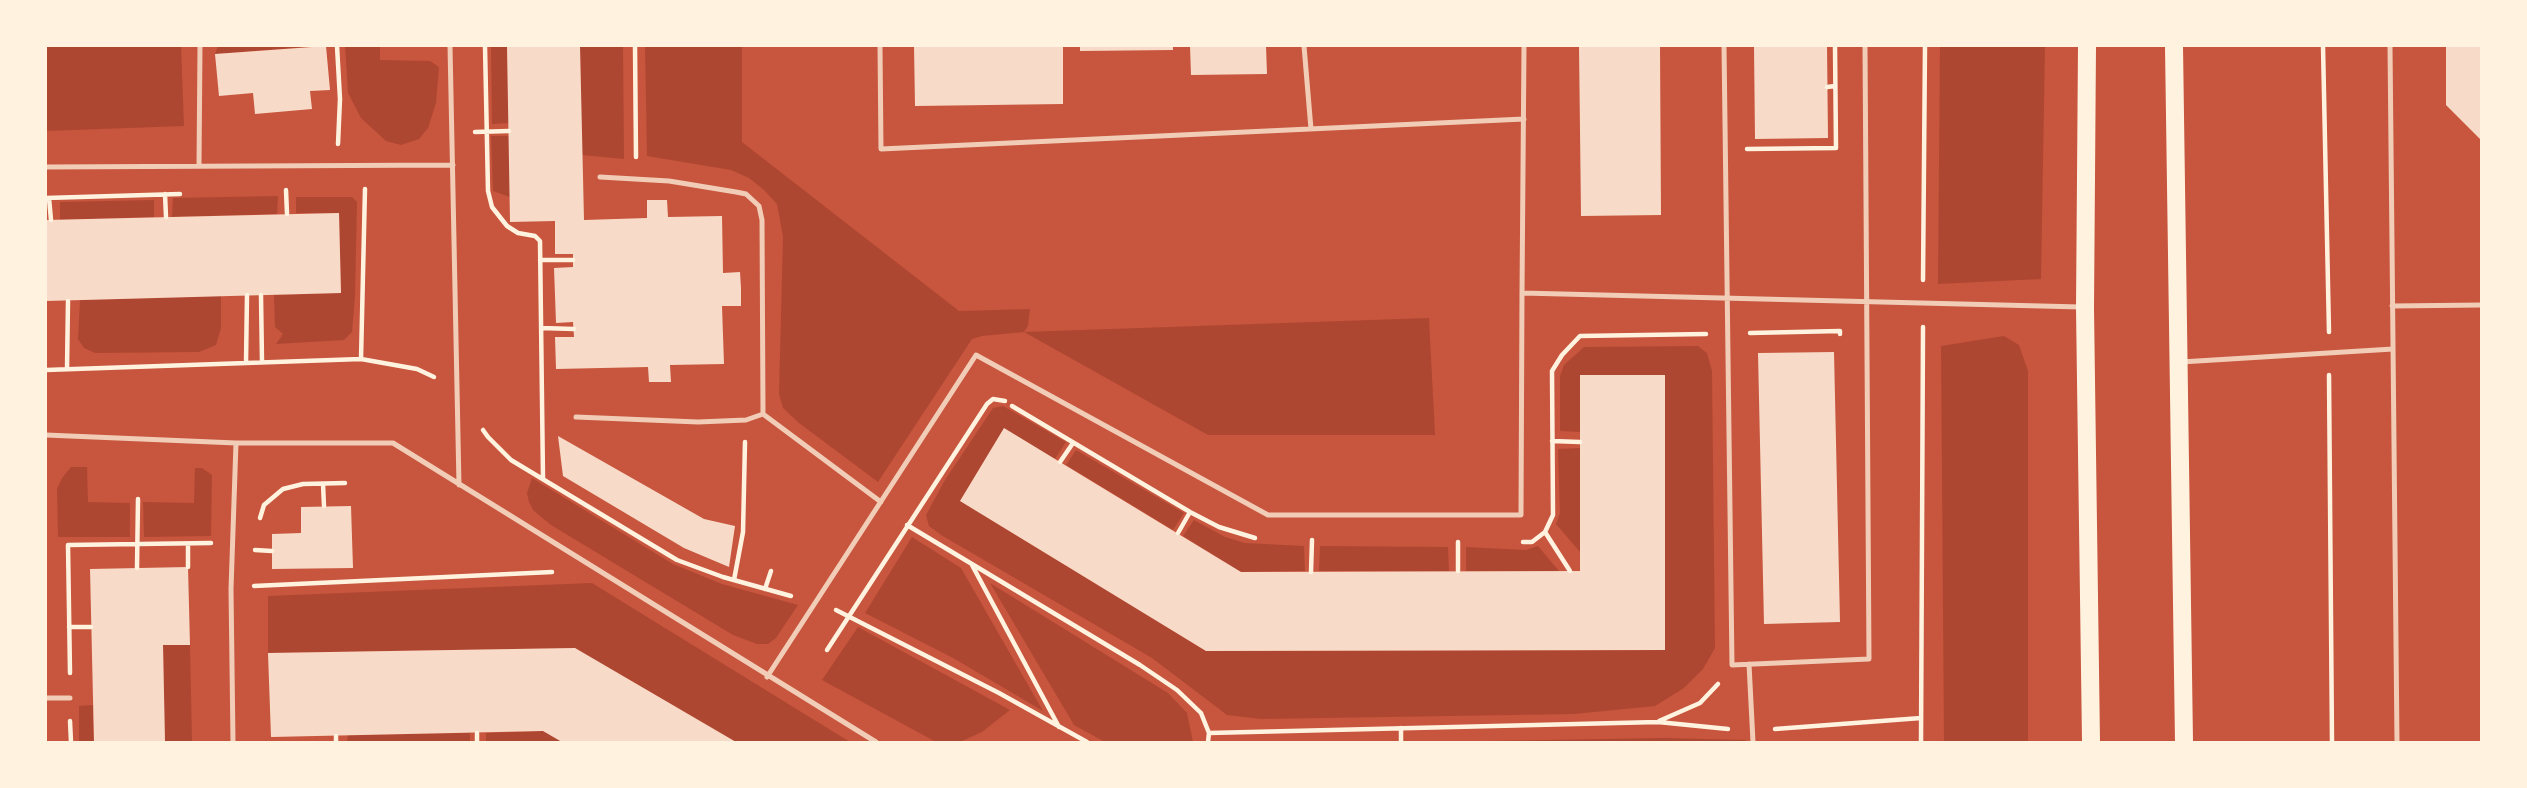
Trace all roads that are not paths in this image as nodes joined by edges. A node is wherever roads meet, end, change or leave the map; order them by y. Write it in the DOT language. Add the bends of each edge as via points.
graph roads {
  1 [pos="200,46"];
  2 [pos="450,46"];
  3 [pos="880,46"];
  4 [pos="1304,46"];
  5 [pos="1524,46"];
  6 [pos="1724,46"];
  7 [pos="1865,46"];
  8 [pos="2087,46"];
  9 [pos="2174,46"];
  10 [pos="2390,46"];
  11 [pos="1524,119"];
  12 [pos="1311,129"];
  13 [pos="453,165"];
  14 [pos="199,166"];
  15 [pos="46,167"];
  16 [pos="600,177"];
  17 [pos="1522,293"];
  18 [pos="1726,298"];
  19 [pos="1865,302"];
  20 [pos="2482,305"];
  21 [pos="2392,306"];
  22 [pos="2085,308"];
  23 [pos="2393,349"];
  24 [pos="2178,362"];
  25 [pos="762,414"];
  26 [pos="576,417"];
  27 [pos="46,435"];
  28 [pos="236,443"];
  29 [pos="459,485"];
  30 [pos="881,502"];
  31 [pos="1749,664"];
  32 [pos="767,677"];
  33 [pos="46,698"];
  34 [pos="70,698"];
  35 [pos="233,743"];
  36 [pos="876,743"];
  37 [pos="1754,743"];
  38 [pos="2091,743"];
  39 [pos="2184,743"];
  40 [pos="2397,743"];
  1 -- 14 [label="lane"];
  2 -- 13 [label="lane"];
  3 -- 12 [label="lane" via="881,149"];
  4 -- 12 [label="lane"];
  5 -- 11 [label="lane"];
  6 -- 18 [label="lane"];
  7 -- 19 [label="lane"];
  8 -- 22 [label="main road"];
  9 -- 24 [label="main road"];
  10 -- 21 [label="lane"];
  11 -- 12 [label="lane"];
  11 -- 17 [label="lane"];
  13 -- 14 [label="lane"];
  13 -- 29 [label="lane"];
  14 -- 15 [label="lane"];
  16 -- 25 [label="lane" via="669,181 736,192 759,206"];
  17 -- 18 [label="lane"];
  17 -- 30 [label="lane" via="1521,515 1268,514 976,355"];
  18 -- 19 [label="lane"];
  18 -- 31 [label="lane" via="1732,665"];
  19 -- 22 [label="lane"];
  19 -- 31 [label="lane" via="1870,659"];
  20 -- 21 [label="lane"];
  21 -- 23 [label="lane"];
  22 -- 38 [label="main road"];
  23 -- 24 [label="lane"];
  23 -- 40 [label="lane"];
  24 -- 39 [label="main road"];
  25 -- 26 [label="lane" via="746,420 698,422"];
  25 -- 30 [label="lane"];
  27 -- 28 [label="lane"];
  28 -- 29 [label="lane" via="394,443"];
  28 -- 35 [label="lane" via="231,589"];
  29 -- 32 [label="lane"];
  30 -- 32 [label="lane"];
  31 -- 37 [label="lane"];
  32 -- 36 [label="lane"];
  33 -- 34 [label="lane"];
}
